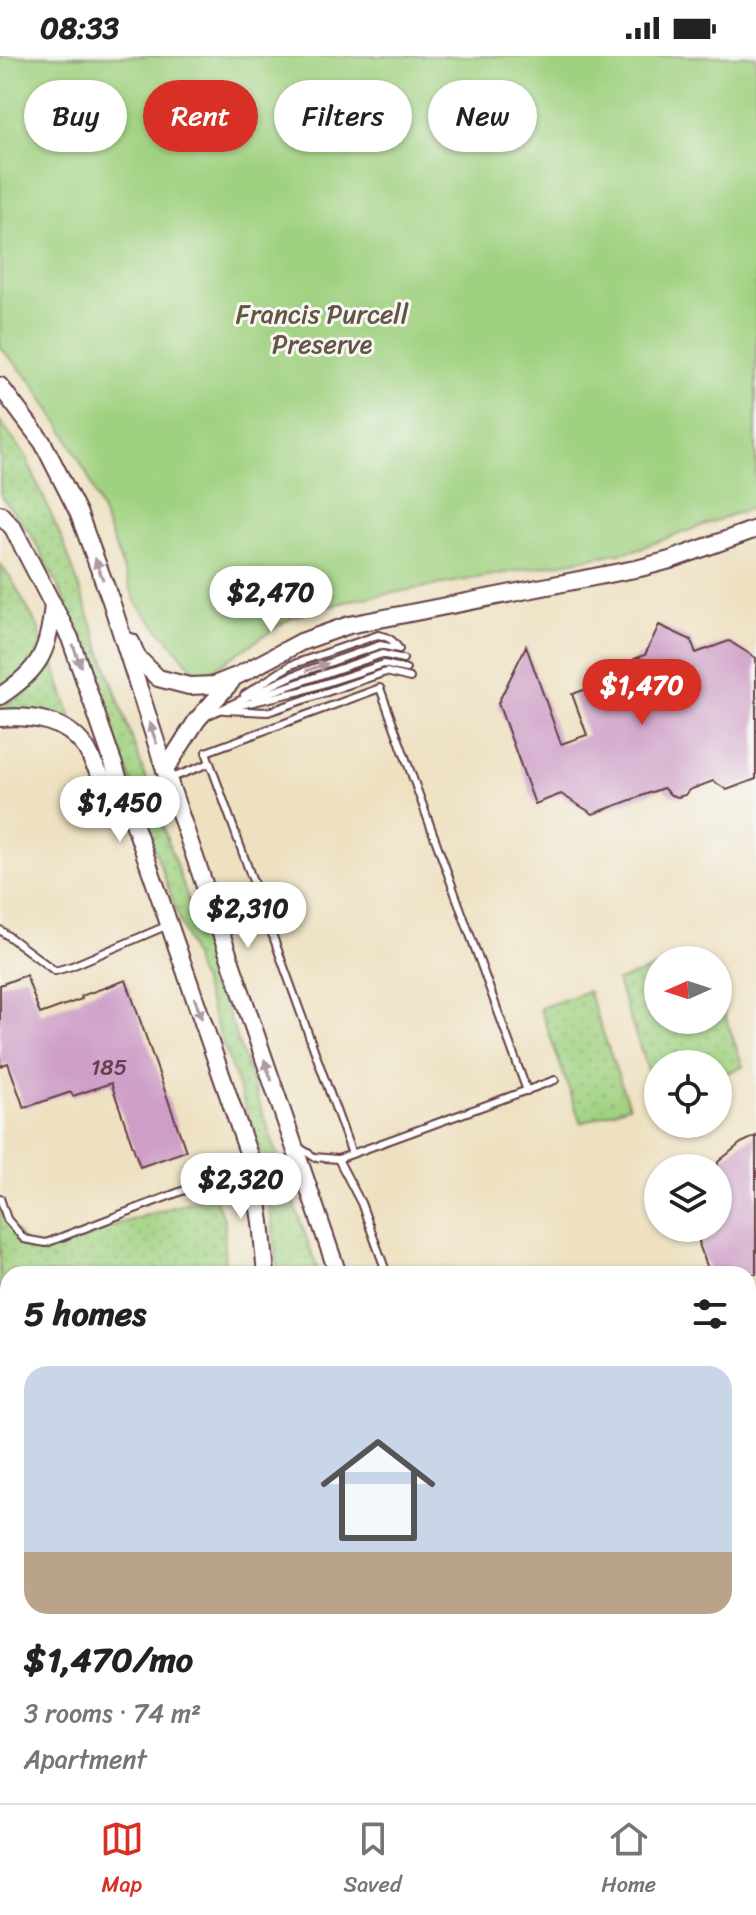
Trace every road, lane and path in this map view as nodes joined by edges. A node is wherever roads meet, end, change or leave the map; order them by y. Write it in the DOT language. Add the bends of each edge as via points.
graph roads {
  1 [pos="0,386"];
  2 [pos="0,514"];
  3 [pos="756,529"];
  4 [pos="111,601"];
  5 [pos="53,603"];
  6 [pos="399,649"];
  7 [pos="403,659"];
  8 [pos="406,669"];
  9 [pos="239,675"];
  10 [pos="410,678"];
  11 [pos="0,696"];
  12 [pos="220,710"];
  13 [pos="0,718"];
  14 [pos="197,720"];
  15 [pos="210,763"];
  16 [pos="167,774"];
  17 [pos="146,858"];
  18 [pos="169,925"];
  19 [pos="0,930"];
  20 [pos="555,1080"];
  21 [pos="527,1091"];
  22 [pos="294,1144"];
  23 [pos="352,1154"];
  24 [pos="338,1159"];
  25 [pos="252,1164"];
  26 [pos="0,1198"];
  27 [pos="265,1266"];
  28 [pos="335,1266"];
  29 [pos="384,1266"];
  4 -- 1 [label="main road, one-way" via="78,512 43,443"];
  2 -- 5 [label="main road" via="13,528"];
  3 -- 9 [label="main road" via="640,568 349,625 301,642"];
  4 -- 9 [label="main road" via="137,657 158,678 203,686"];
  16 -- 4 [label="main road, one-way"];
  5 -- 11 [label="main road" via="50,632 36,667"];
  5 -- 17 [label="main road, one-way"];
  6 -- 12 [label="lane" via="387,636 378,635 291,665"];
  12 -- 7 [label="lane, one-way" via="382,654"];
  8 -- 12 [label="lane" via="384,664"];
  9 -- 14 [label="main road"];
  10 -- 12 [label="lane" via="386,672 268,712"];
  12 -- 14 [label="lane"];
  13 -- 17 [label="main road" via="58,724 78,740"];
  14 -- 16 [label="main road"];
  15 -- 16 [label="lane"];
  15 -- 21 [label="lane" via="206,752 380,688"];
  15 -- 23 [label="lane"];
  22 -- 16 [label="main road, one-way"];
  17 -- 18 [label="main road"];
  18 -- 19 [label="lane" via="55,971"];
  18 -- 25 [label="main road, one-way"];
  20 -- 21 [label="lane"];
  21 -- 23 [label="lane"];
  22 -- 24 [label="lane" via="314,1157"];
  22 -- 28 [label="main road"];
  23 -- 24 [label="lane"];
  24 -- 29 [label="lane"];
  25 -- 26 [label="lane" via="46,1243 24,1239 7,1219"];
  25 -- 27 [label="main road"];
}
